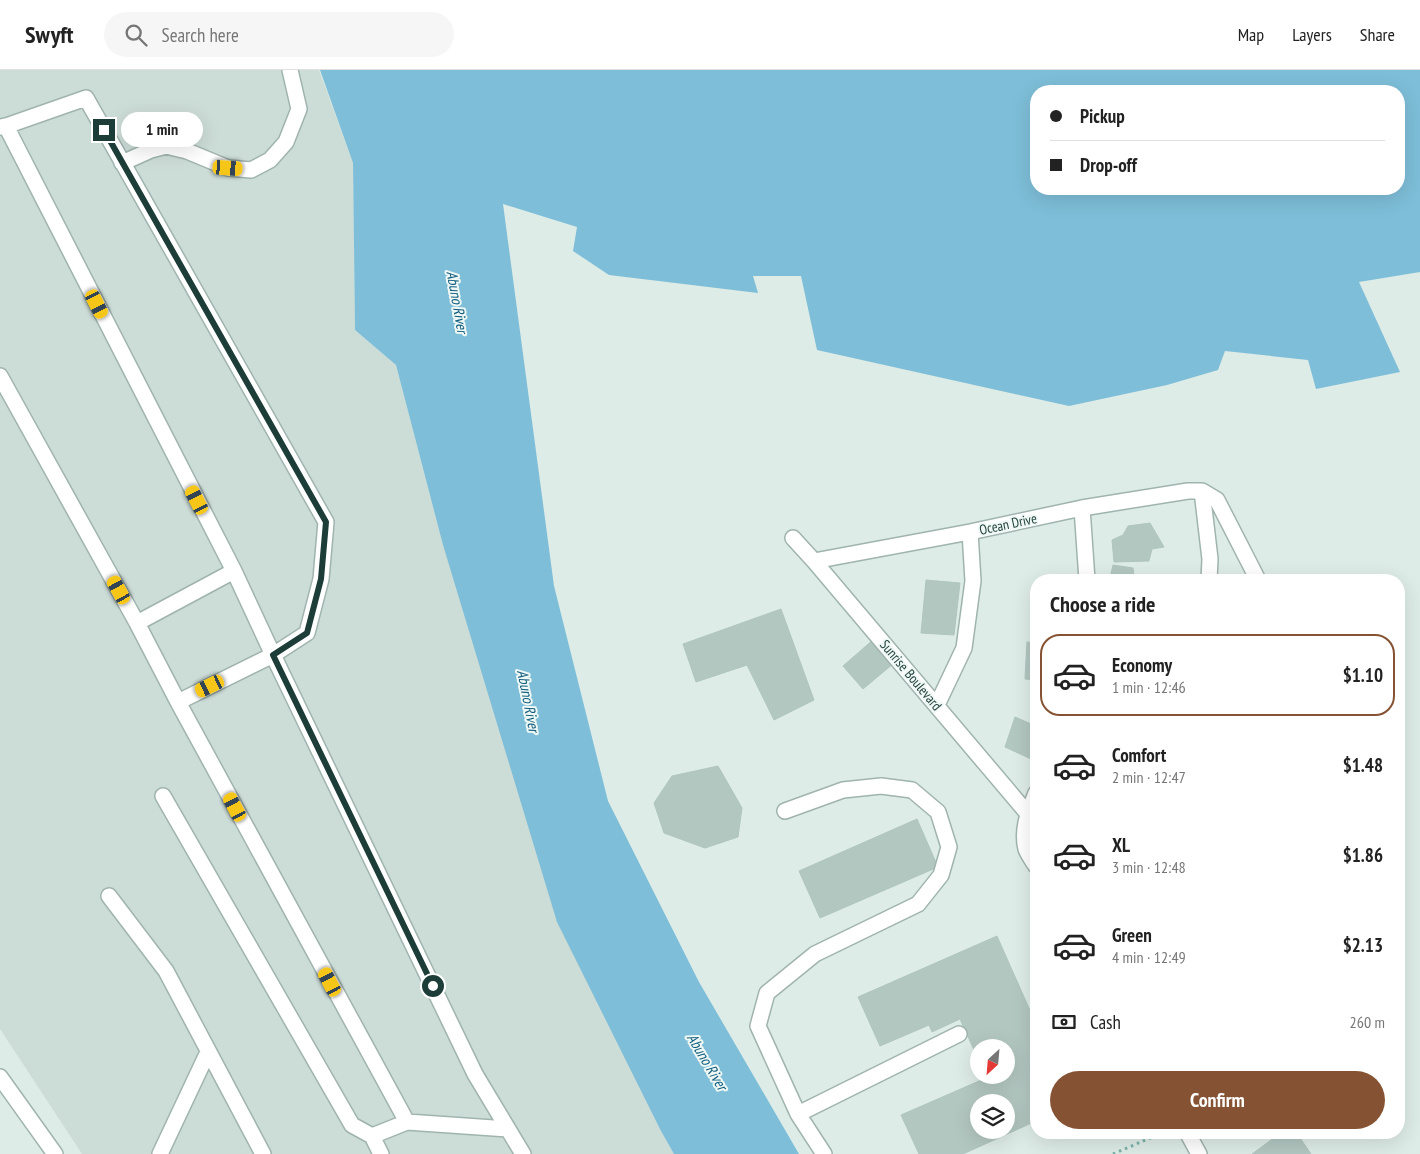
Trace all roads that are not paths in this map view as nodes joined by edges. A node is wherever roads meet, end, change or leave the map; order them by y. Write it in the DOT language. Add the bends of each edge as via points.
graph roads {
  1 [pos="290,70"];
  2 [pos="3,126"];
  3 [pos="122,163"];
  4 [pos="0,376"];
  5 [pos="1202,491"];
  6 [pos="1082,508"];
  7 [pos="970,532"];
  8 [pos="793,538"];
  9 [pos="814,561"];
  10 [pos="234,571"];
  11 [pos="1087,574"];
  12 [pos="1209,574"];
  13 [pos="1255,574"];
  14 [pos="137,623"];
  15 [pos="273,655"];
  16 [pos="178,702"];
  17 [pos="937,705"];
  18 [pos="162,796"];
  19 [pos="1030,809"];
  20 [pos="785,812"];
  21 [pos="1030,816"];
  22 [pos="1030,856"];
  23 [pos="109,896"];
  24 [pos="959,1034"];
  25 [pos="208,1052"];
  26 [pos="0,1077"];
  27 [pos="798,1114"];
  28 [pos="406,1122"];
  29 [pos="508,1129"];
  30 [pos="372,1136"];
  31 [pos="1191,1139"];
  32 [pos="55,1154"];
  33 [pos="160,1154"];
  34 [pos="262,1154"];
  35 [pos="381,1154"];
  36 [pos="523,1154"];
  37 [pos="824,1154"];
  38 [pos="1199,1154"];
  1 -- 3 [label="street" via="299,109 286,142 270,160 251,170 228,168 166,146"];
  2 -- 3 [label="street" via="86,98"];
  2 -- 10 [label="street"];
  3 -- 15 [label="street" via="326,522 321,579 307,633"];
  4 -- 14 [label="street"];
  5 -- 6 [label="street, Ocean Drive"];
  5 -- 12 [label="street"];
  5 -- 13 [label="street" via="1218,500"];
  6 -- 7 [label="street, Ocean Drive"];
  6 -- 11 [label="street"];
  7 -- 9 [label="street, Ocean Drive"];
  7 -- 17 [label="street" via="973,580 964,648"];
  8 -- 9 [label="street, Sunrise Boulevard"];
  9 -- 17 [label="street, Sunrise Boulevard"];
  10 -- 14 [label="street"];
  10 -- 15 [label="street"];
  14 -- 16 [label="street"];
  15 -- 16 [label="street"];
  15 -- 29 [label="street" via="475,1074"];
  16 -- 28 [label="street"];
  17 -- 19 [label="street, Sunrise Boulevard"];
  18 -- 30 [label="street" via="352,1124"];
  20 -- 27 [label="street" via="843,790 881,786 912,790 938,812 949,847 940,875 918,904 815,954 767,992 758,1026"];
  21 -- 22 [label="street" via="1025,829 1026,850"];
  23 -- 25 [label="street" via="166,971"];
  24 -- 27 [label="street"];
  25 -- 33 [label="street"];
  25 -- 34 [label="street"];
  26 -- 32 [label="street"];
  27 -- 37 [label="street"];
  28 -- 29 [label="street"];
  28 -- 30 [label="street"];
  29 -- 36 [label="street"];
  30 -- 35 [label="street"];
  31 -- 38 [label="street"];
}
